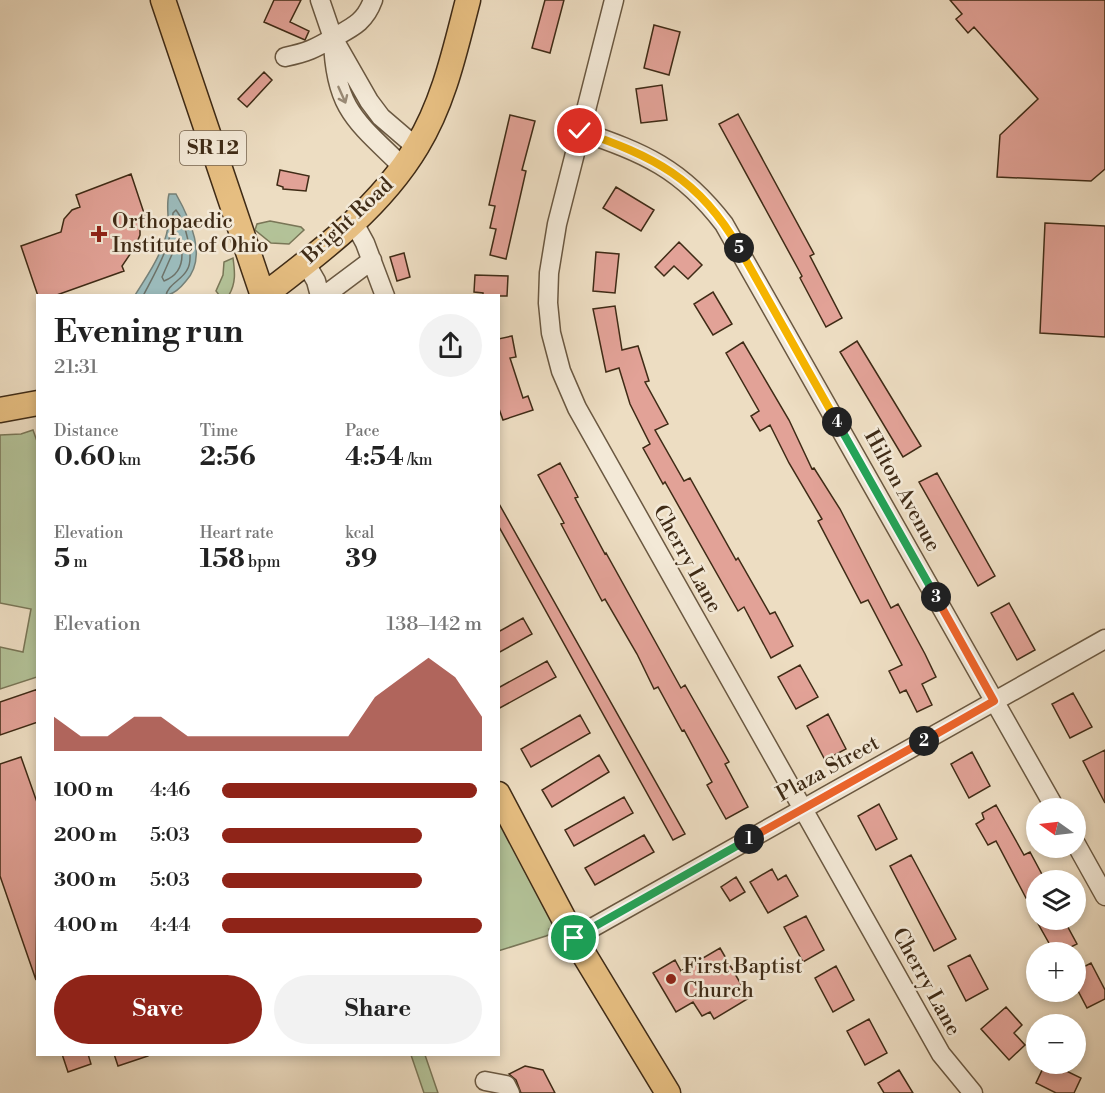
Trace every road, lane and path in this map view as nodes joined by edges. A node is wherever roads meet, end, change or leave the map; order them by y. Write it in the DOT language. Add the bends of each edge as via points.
graph roads {
  1 [pos="163,0"];
  2 [pos="320,0"];
  3 [pos="373,0"];
  4 [pos="468,0"];
  5 [pos="614,0"];
  6 [pos="333,38"];
  7 [pos="285,57"];
  8 [pos="580,131"];
  9 [pos="416,147"];
  10 [pos="403,167"];
  11 [pos="353,222"];
  12 [pos="372,260"];
  13 [pos="305,262"];
  14 [pos="263,294"];
  15 [pos="264,294"];
  16 [pos="321,294"];
  17 [pos="325,294"];
  18 [pos="384,294"];
  19 [pos="36,403"];
  20 [pos="0,410"];
  21 [pos="1105,639"];
  22 [pos="994,701"];
  23 [pos="500,798"];
  24 [pos="1049,798"];
  25 [pos="802,809"];
  26 [pos="1084,858"];
  27 [pos="1105,896"];
  28 [pos="574,938"];
  29 [pos="668,1093"];
  30 [pos="973,1093"];
  1 -- 14 [label="main road, SR 12"];
  2 -- 6 [label="street"];
  3 -- 6 [label="street" via="357,26"];
  4 -- 9 [label="main road, Bright Road" via="441,96"];
  5 -- 8 [label="street, Cherry Lane"];
  6 -- 7 [label="street" via="312,50"];
  6 -- 9 [label="street" via="381,117"];
  6 -- 10 [label="street, one-way" via="334,69 346,106"];
  8 -- 22 [label="street, Hilton Avenue" via="630,148 666,167 698,193 724,224"];
  8 -- 25 [label="street, Cherry Lane" via="549,273 548,313 561,371 583,419"];
  9 -- 10 [label="main road, Bright Road"];
  10 -- 11 [label="main road, Bright Road"];
  11 -- 12 [label="street"];
  11 -- 13 [label="main road, Bright Road"];
  12 -- 17 [label="street"];
  12 -- 18 [label="street"];
  13 -- 15 [label="main road, Bright Road"];
  13 -- 16 [label="street"];
  19 -- 20 [label="main road"];
  21 -- 22 [label="street, Plaza Street"];
  22 -- 24 [label="street, Hilton Avenue"];
  22 -- 25 [label="street, Plaza Street"];
  23 -- 28 [label="main road"];
  25 -- 28 [label="street, Plaza Street"];
  25 -- 30 [label="street, Cherry Lane" via="941,1054"];
  26 -- 27 [label="street"];
  28 -- 29 [label="main road"];
}
